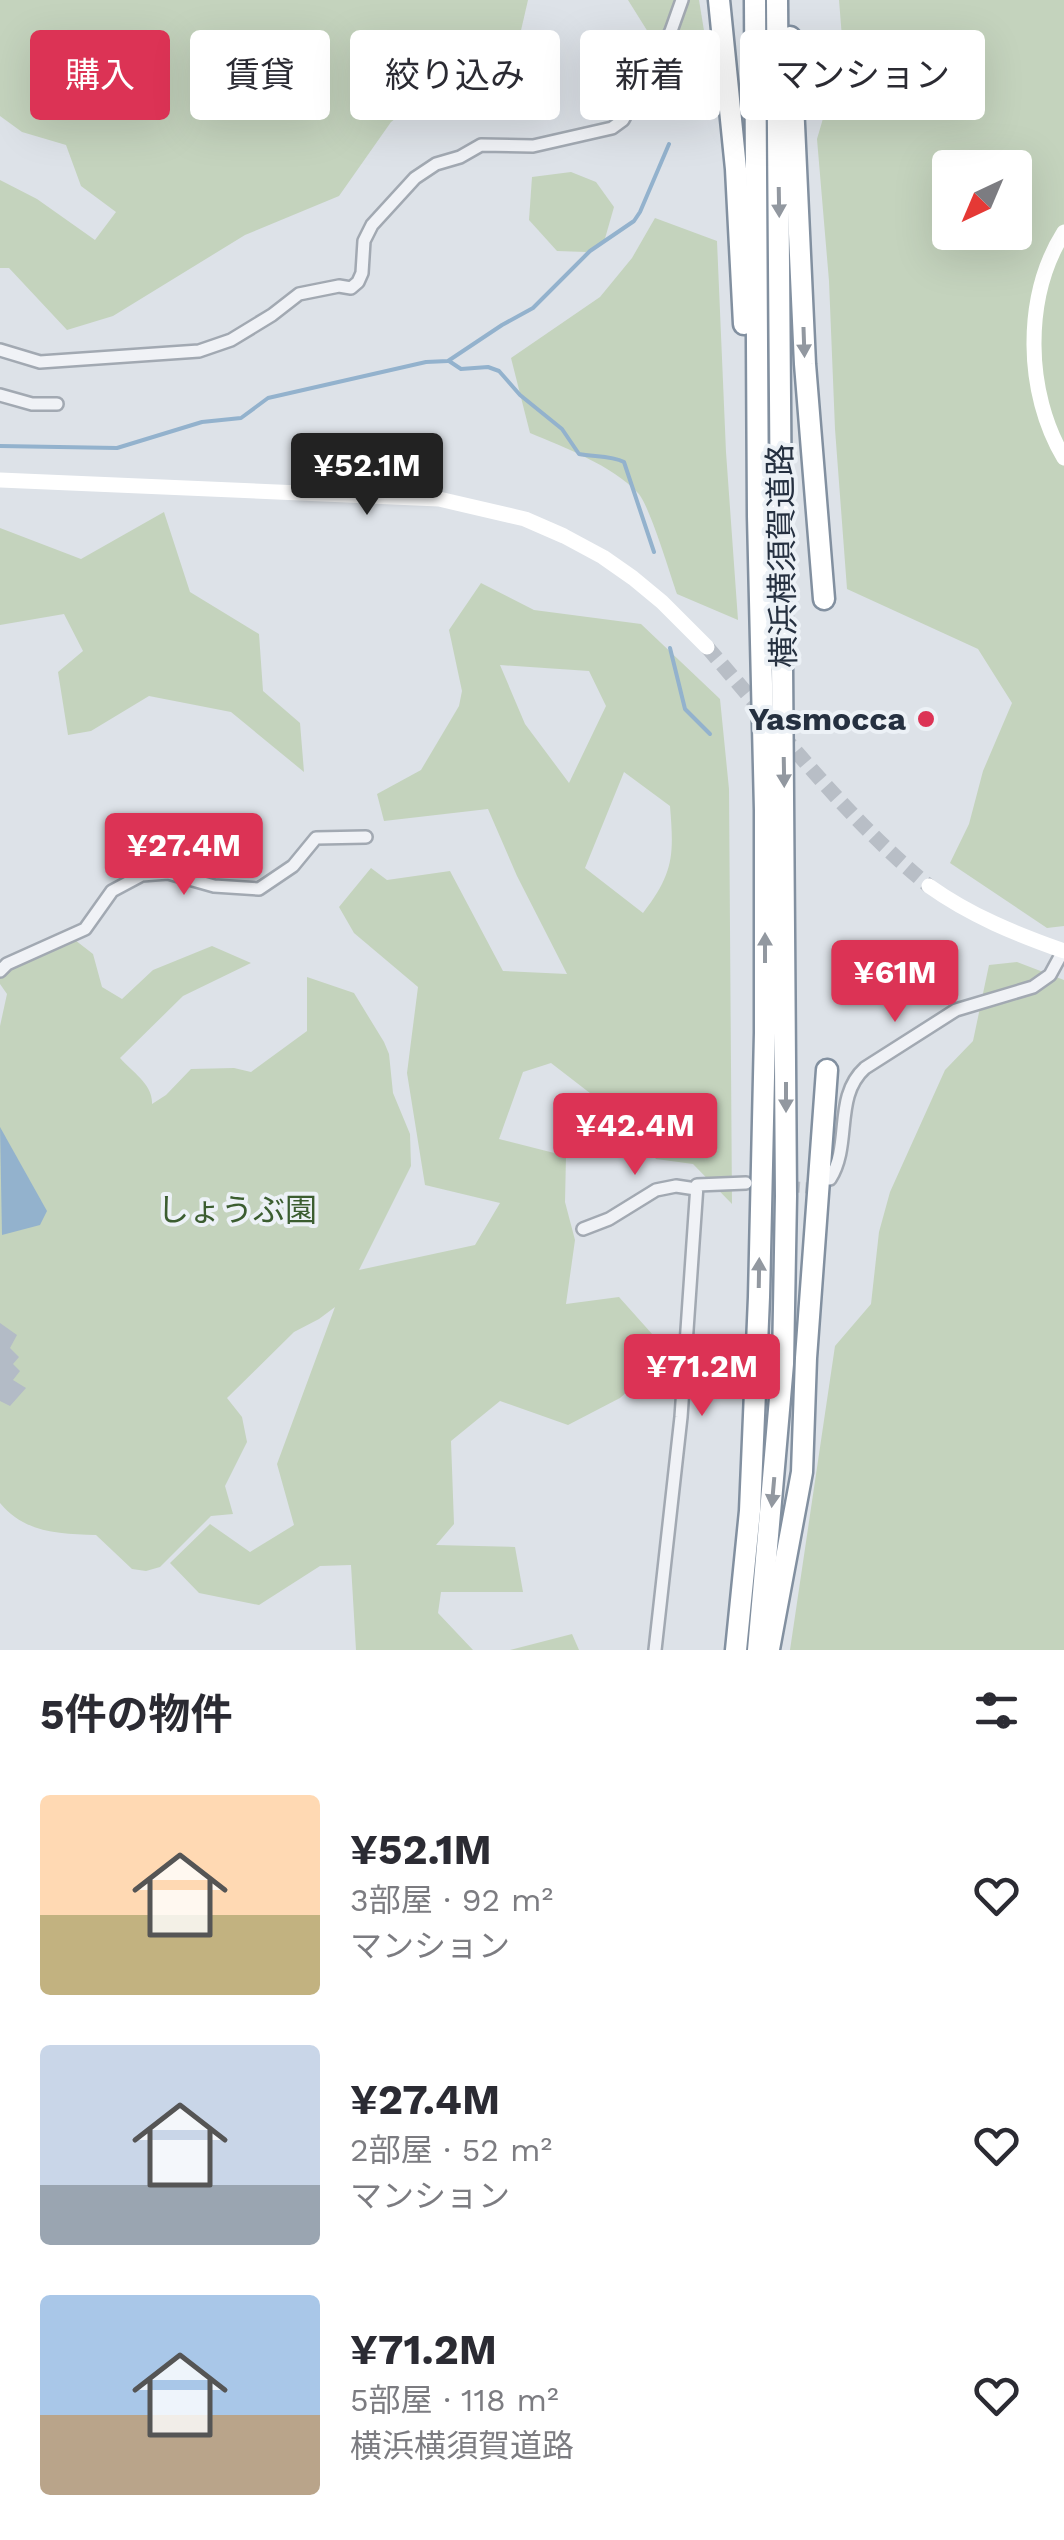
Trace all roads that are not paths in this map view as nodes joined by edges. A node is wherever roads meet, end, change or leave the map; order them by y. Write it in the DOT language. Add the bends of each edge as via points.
graph roads {
  1 [pos="682,0"];
  2 [pos="718,0"];
  3 [pos="755,0"];
  4 [pos="777,0"];
  5 [pos="788,0"];
  6 [pos="1064,232"];
  7 [pos="0,350"];
  8 [pos="0,395"];
  9 [pos="56,404"];
  10 [pos="1064,458"];
  11 [pos="0,480"];
  12 [pos="758,516"];
  13 [pos="824,599"];
  14 [pos="707,648"];
  15 [pos="366,837"];
  16 [pos="929,886"];
  17 [pos="1064,951"];
  18 [pos="0,971"];
  19 [pos="827,1070"];
  20 [pos="830,1179"];
  21 [pos="746,1183"];
  22 [pos="696,1189"];
  23 [pos="583,1229"];
  24 [pos="655,1650"];
  25 [pos="736,1650"];
  26 [pos="758,1650"];
  27 [pos="768,1650"];
  1 -- 7 [label="street" via="623,120 533,146 481,145 436,164 372,225 362,273 351,288 299,294 230,340 199,351 40,362"];
  2 -- 12 [label="highway"];
  3 -- 12 [label="highway, 横浜横須賀道路"];
  4 -- 26 [label="highway, 横浜横須賀道路, one-way" via="786,1196 783,1364"];
  5 -- 13 [label="highway, one-way"];
  6 -- 10 [label="street" via="1040,290 1034,331 1037,386"];
  8 -- 9 [label="street"];
  11 -- 14 [label="street" via="440,499 564,536 633,578"];
  25 -- 12 [label="highway, 横浜横須賀道路, one-way" via="750,1511 765,1052"];
  15 -- 18 [label="street" via="316,838 259,889 168,873 142,875 112,891 85,929"];
  16 -- 17 [label="street" via="998,926"];
  17 -- 20 [label="street" via="1050,975 1033,986 956,1010 854,1078"];
  19 -- 27 [label="highway" via="802,1472"];
  21 -- 22 [label="street"];
  22 -- 23 [label="street" via="656,1190"];
  22 -- 24 [label="street" via="681,1417"];
}
